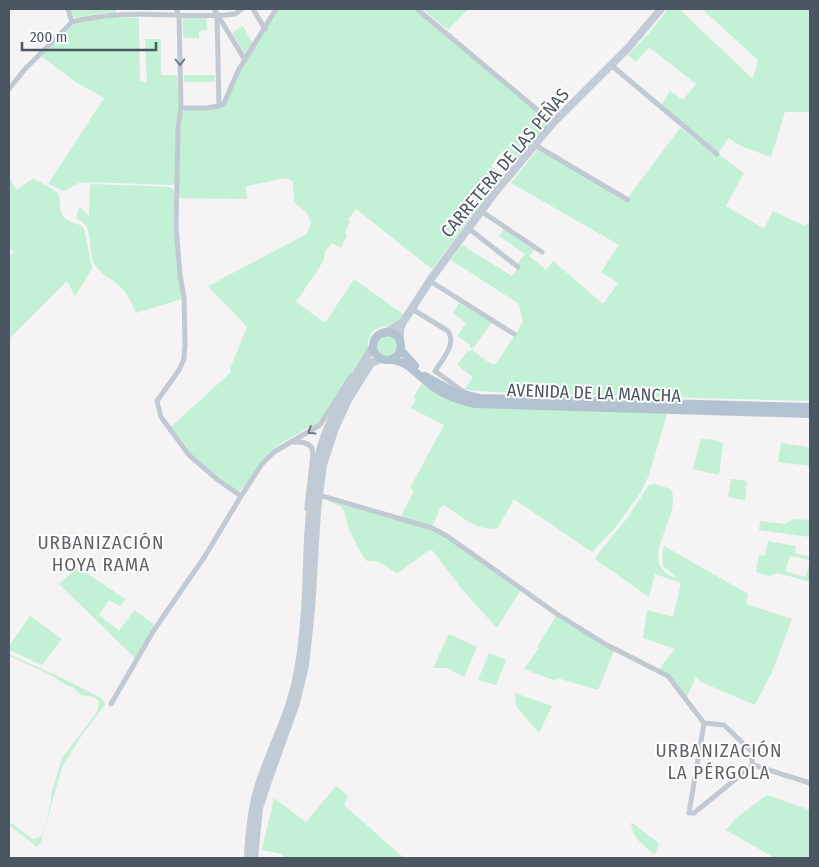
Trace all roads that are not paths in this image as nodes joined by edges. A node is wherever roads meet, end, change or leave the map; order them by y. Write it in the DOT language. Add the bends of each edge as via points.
graph roads {
  1 [pos="68,9"];
  2 [pos="138,9"];
  3 [pos="176,9"];
  4 [pos="214,9"];
  5 [pos="242,9"];
  6 [pos="252,9"];
  7 [pos="276,9"];
  8 [pos="417,9"];
  9 [pos="660,9"];
  10 [pos="141,15"];
  11 [pos="179,15"];
  12 [pos="218,15"];
  13 [pos="72,22"];
  14 [pos="265,29"];
  15 [pos="245,60"];
  16 [pos="611,65"];
  17 [pos="9,89"];
  18 [pos="219,106"];
  19 [pos="181,108"];
  20 [pos="553,123"];
  21 [pos="535,145"];
  22 [pos="717,154"];
  23 [pos="628,200"];
  24 [pos="481,211"];
  25 [pos="468,228"];
  26 [pos="542,252"];
  27 [pos="518,266"];
  28 [pos="430,281"];
  29 [pos="412,309"];
  30 [pos="403,322"];
  31 [pos="385,333"];
  32 [pos="514,334"];
  33 [pos="373,346"];
  34 [pos="404,354"];
  35 [pos="381,359"];
  36 [pos="390,360"];
  37 [pos="361,366"];
  38 [pos="464,392"];
  39 [pos="810,407"];
  40 [pos="810,414"];
  41 [pos="284,446"];
  42 [pos="241,496"];
  43 [pos="322,496"];
  44 [pos="309,529"];
  45 [pos="111,704"];
  46 [pos="704,723"];
  47 [pos="753,766"];
  48 [pos="810,783"];
  49 [pos="248,858"];
  50 [pos="254,858"];
  1 -- 13 [label="street"];
  2 -- 10 [label="street"];
  3 -- 11 [label="street"];
  4 -- 12 [label="street"];
  5 -- 12 [label="street" via="235,14"];
  6 -- 14 [label="street"];
  7 -- 14 [label="street"];
  8 -- 20 [label="street"];
  9 -- 16 [label="main road, CARRETERA DE LAS PEÑAS"];
  10 -- 11 [label="street"];
  10 -- 13 [label="street" via="96,16"];
  11 -- 12 [label="street"];
  11 -- 19 [label="street, one-way"];
  12 -- 15 [label="street"];
  12 -- 18 [label="street"];
  13 -- 17 [label="street"];
  14 -- 15 [label="street"];
  15 -- 18 [label="street" via="224,103"];
  16 -- 20 [label="main road, CARRETERA DE LAS PEÑAS"];
  16 -- 22 [label="street"];
  18 -- 19 [label="street"];
  19 -- 42 [label="street" via="176,227 184,297 184,358 157,401 161,416 189,455"];
  20 -- 21 [label="main road, CARRETERA DE LAS PEÑAS"];
  21 -- 23 [label="street"];
  21 -- 24 [label="main road, CARRETERA DE LAS PEÑAS"];
  24 -- 25 [label="main road, CARRETERA DE LAS PEÑAS"];
  24 -- 26 [label="street"];
  25 -- 27 [label="street"];
  25 -- 28 [label="main road, CARRETERA DE LAS PEÑAS"];
  28 -- 29 [label="main road, CARRETERA DE LAS PEÑAS"];
  28 -- 32 [label="street"];
  29 -- 30 [label="main road, CARRETERA DE LAS PEÑAS"];
  29 -- 38 [label="street" via="448,331 451,345 435,371"];
  30 -- 31 [label="main road"];
  30 -- 34 [label="main road" via="400,329"];
  31 -- 33 [label="main road" via="376,339"];
  31 -- 34 [label="main road" via="395,335"];
  33 -- 35 [label="main road"];
  33 -- 37 [label="main road"];
  34 -- 36 [label="main road"];
  34 -- 36 [label="main road, AVENIDA DE LA MANCHA" via="399,361"];
  34 -- 39 [label="main road, AVENIDA DE LA MANCHA" via="426,377 462,395 479,398"];
  34 -- 40 [label="main road, AVENIDA DE LA MANCHA" via="424,380 443,394 475,404"];
  35 -- 36 [label="main road"];
  35 -- 50 [label="main road" via="371,363 349,398 334,428 323,465 305,665 292,717 262,798"];
  37 -- 41 [label="street, one-way" via="340,391 320,425"];
  37 -- 44 [label="main road" via="325,435 314,475"];
  41 -- 42 [label="street" via="268,458"];
  41 -- 44 [label="street" via="302,442 312,449 307,494"];
  42 -- 45 [label="street" via="154,630"];
  43 -- 46 [label="street" via="432,528 447,536 557,614 605,644 668,676"];
  44 -- 49 [label="main road" via="299,664 286,714 253,806"];
  46 -- 47 [label="street" via="724,724 750,750"];
  46 -- 47 [label="street" via="689,813 694,813"];
  47 -- 48 [label="street"];
}
